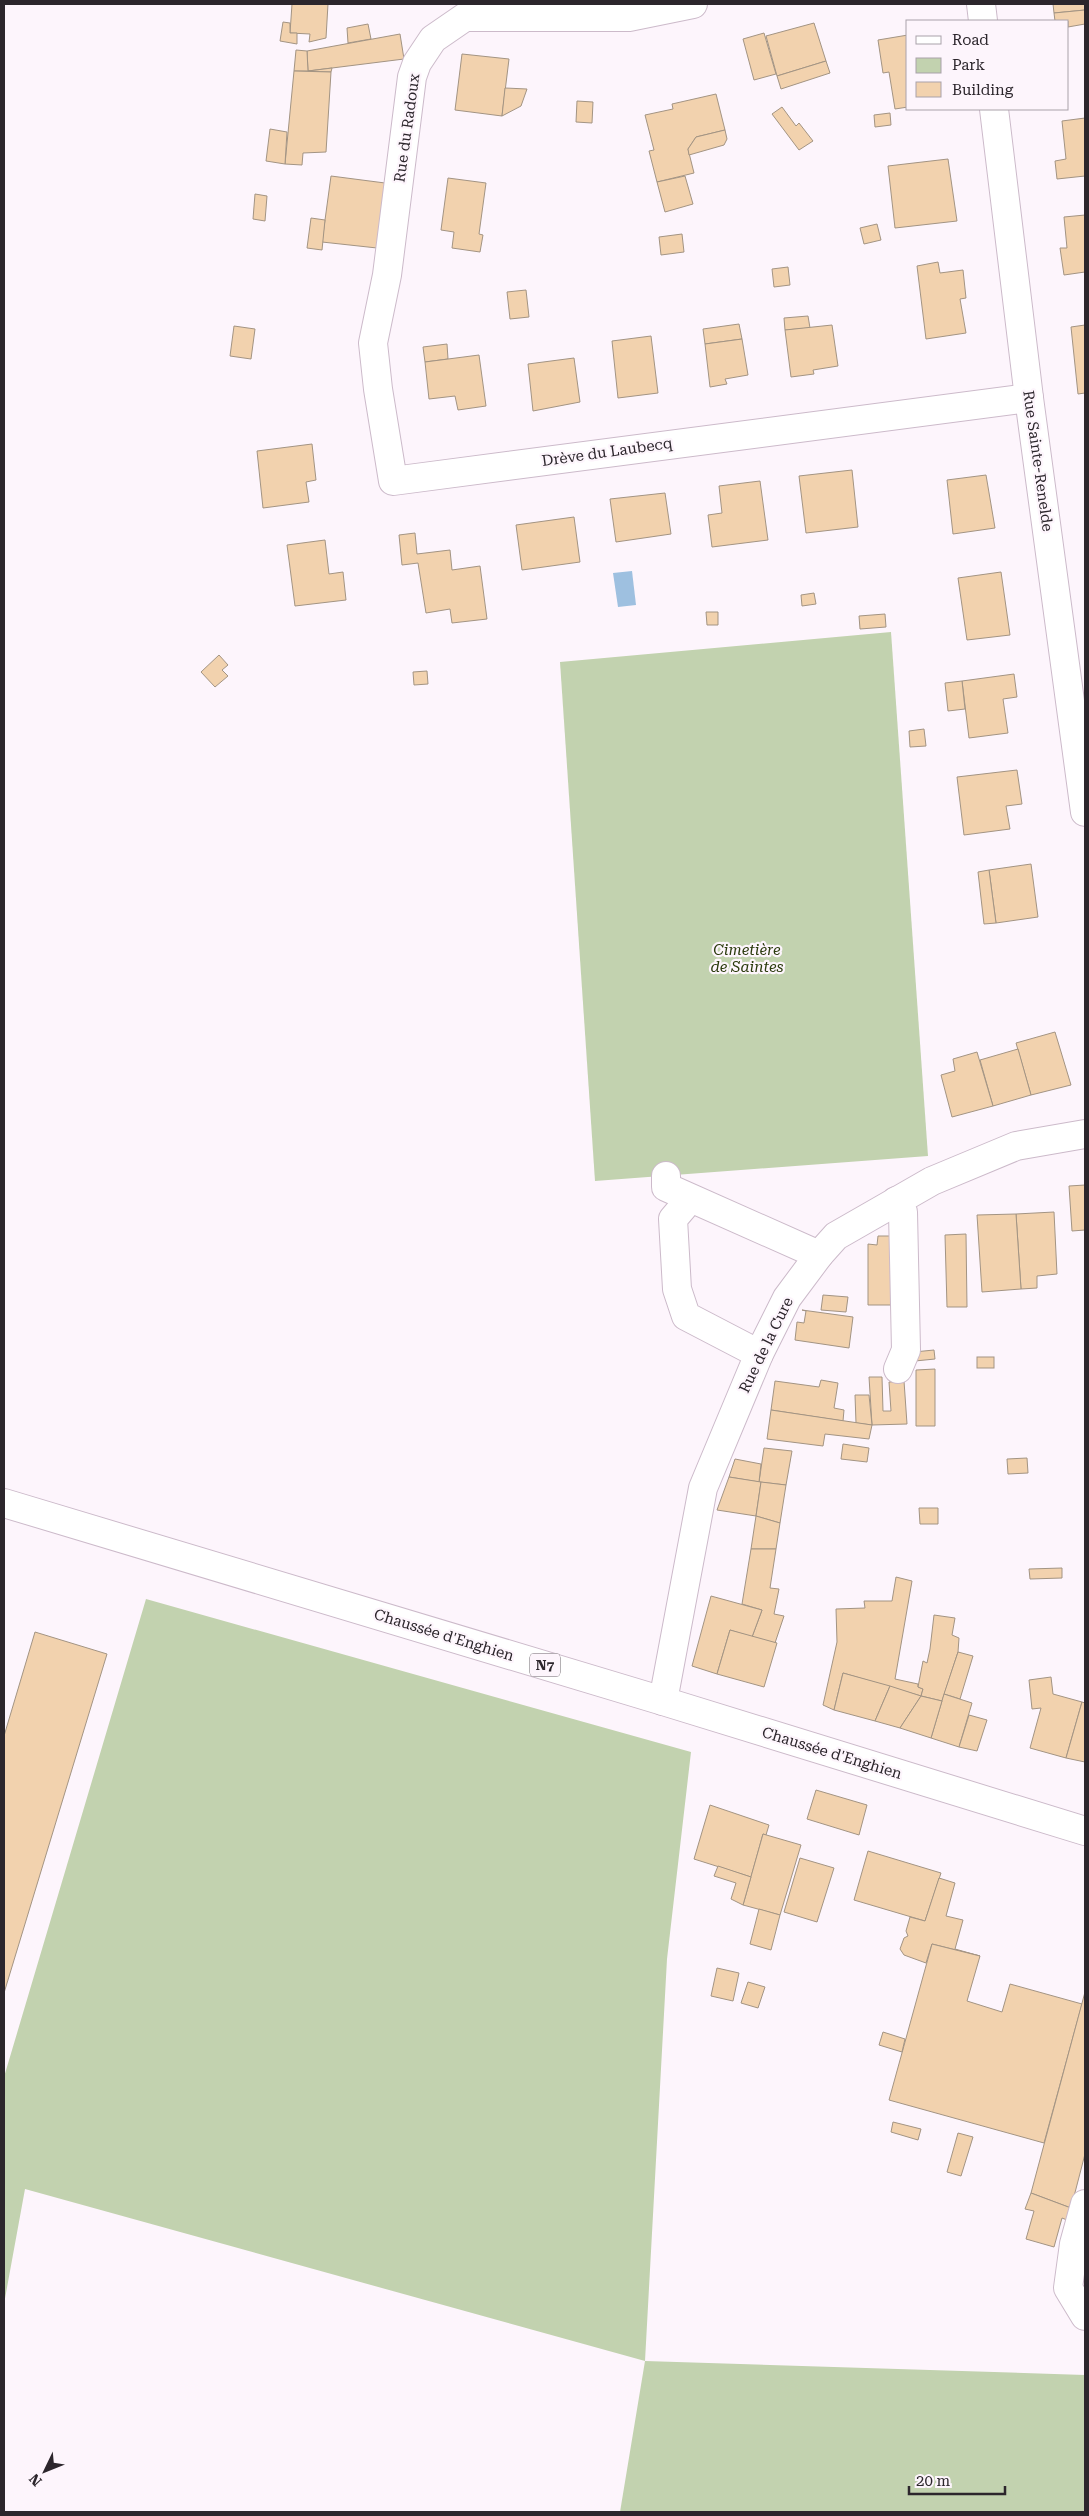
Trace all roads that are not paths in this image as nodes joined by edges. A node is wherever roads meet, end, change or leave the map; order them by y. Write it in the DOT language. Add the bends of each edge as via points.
graph roads {
  1 [pos="981,4"];
  2 [pos="685,5"];
  3 [pos="983,20"];
  4 [pos="994,110"];
  5 [pos="387,275"];
  6 [pos="1029,398"];
  7 [pos="1085,812"];
  8 [pos="1085,1134"];
  9 [pos="666,1176"];
  10 [pos="690,1199"];
  11 [pos="896,1202"];
  12 [pos="819,1255"];
  13 [pos="759,1354"];
  14 [pos="898,1369"];
  15 [pos="4,1503"];
  16 [pos="663,1701"];
  17 [pos="1085,1831"];
  18 [pos="1085,2204"];
  19 [pos="1085,2316"];
  1 -- 3 [label="street"];
  2 -- 5 [label="street, Rue du Radoux" via="630,17 465,16 433,39 412,77"];
  4 -- 6 [label="street, Rue Sainte-Renelde"];
  5 -- 6 [label="street, Drève du Laubecq" via="373,343 393,481"];
  6 -- 7 [label="street, Rue Sainte-Renelde"];
  8 -- 11 [label="street, Rue de la Cure" via="1016,1146 932,1181"];
  9 -- 10 [label="street" via="666,1187"];
  10 -- 12 [label="street"];
  10 -- 13 [label="street" via="673,1219 677,1290 686,1316"];
  11 -- 12 [label="street, Rue de la Cure" via="836,1236"];
  11 -- 14 [label="street" via="903,1212 906,1350"];
  12 -- 13 [label="street, Rue de la Cure" via="787,1298"];
  13 -- 16 [label="street, Rue de la Cure" via="703,1488"];
  15 -- 16 [label="street, Chaussée d'Enghien / N7"];
  16 -- 17 [label="street, Chaussée d'Enghien / N7"];
  18 -- 19 [label="street" via="1074,2244 1068,2288"];
}
